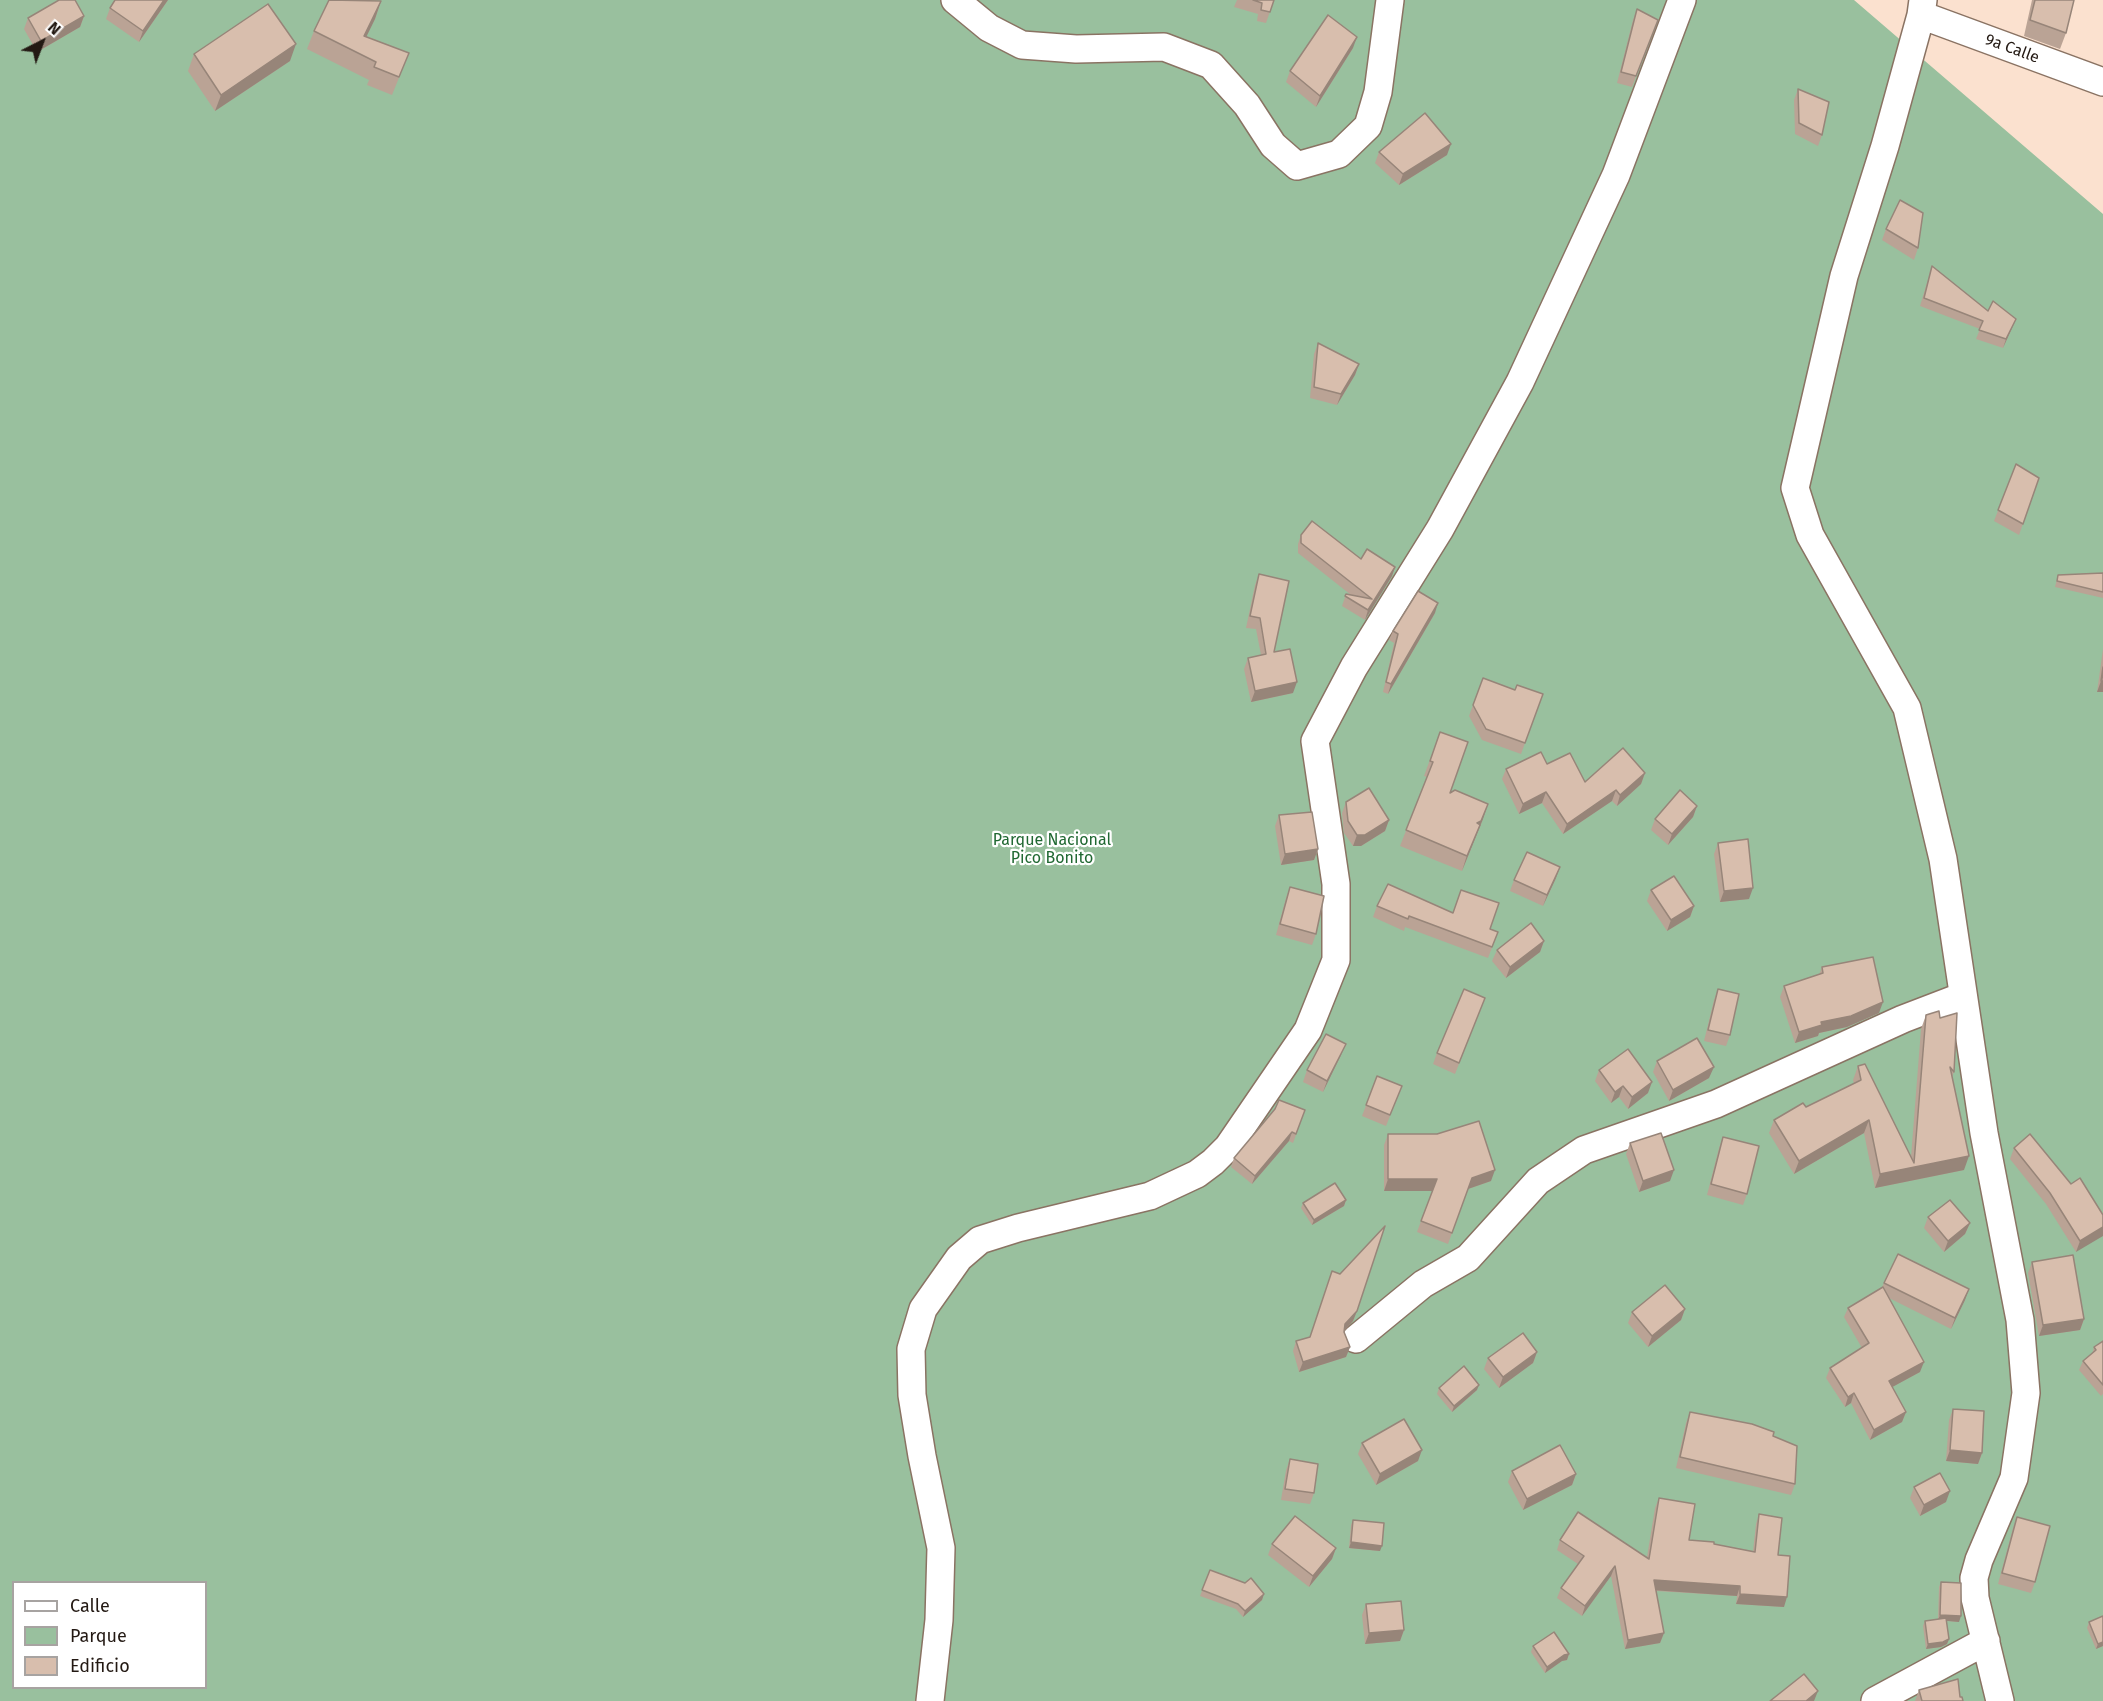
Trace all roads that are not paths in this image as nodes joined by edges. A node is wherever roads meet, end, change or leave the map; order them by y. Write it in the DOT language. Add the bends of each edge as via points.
graph roads {
  1 [pos="955,0"];
  2 [pos="1390,0"];
  3 [pos="1682,0"];
  4 [pos="1922,7"];
  5 [pos="2103,82"];
  6 [pos="1963,996"];
  7 [pos="1356,1339"];
  8 [pos="1986,1641"];
  9 [pos="930,1701"];
  10 [pos="1875,1701"];
  11 [pos="2000,1701"];
  1 -- 2 [label="street" via="989,28 1022,45 1076,49 1164,47 1210,65 1247,105 1273,145 1297,166 1339,154 1368,126 1378,92"];
  3 -- 9 [label="street" via="1616,175 1520,382 1440,529 1354,667 1315,741 1336,884 1336,960 1308,1030 1214,1162 1150,1196 980,1240 959,1258 923,1309 911,1349 912,1395 941,1548 939,1620"];
  4 -- 5 [label="street, 9a Calle"];
  4 -- 6 [label="street" via="1885,146 1844,276 1795,488 1810,535 1907,708 1943,859"];
  6 -- 7 [label="street" via="1716,1104 1584,1150 1538,1181 1468,1258 1423,1284"];
  6 -- 8 [label="street" via="1984,1133 2020,1320 2026,1393 2014,1478 1974,1578"];
  8 -- 10 [label="street"];
  8 -- 11 [label="street"];
}
